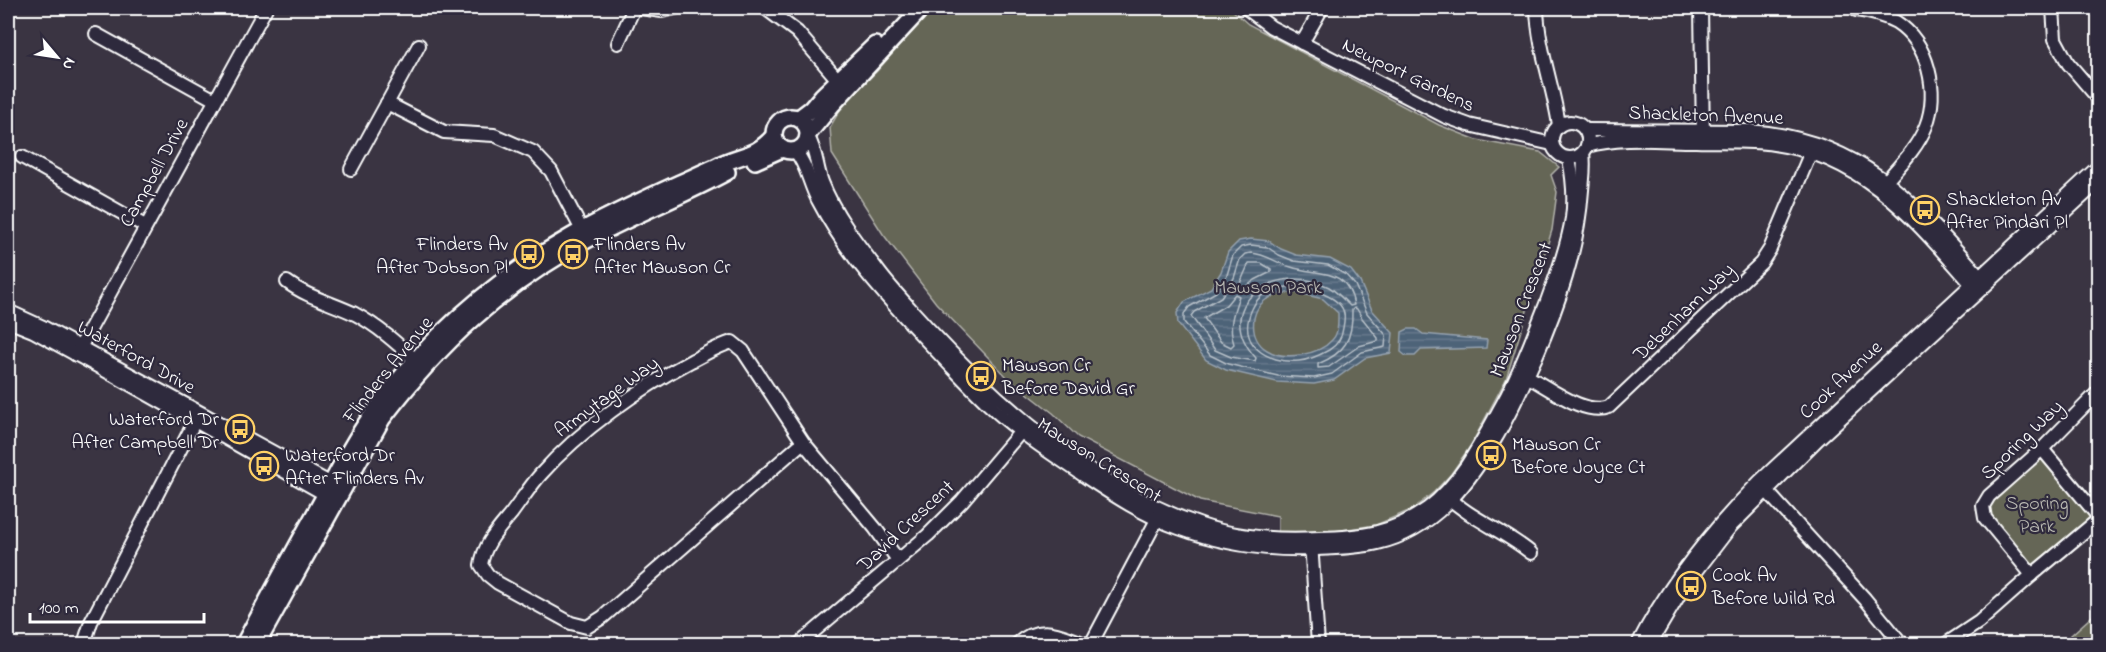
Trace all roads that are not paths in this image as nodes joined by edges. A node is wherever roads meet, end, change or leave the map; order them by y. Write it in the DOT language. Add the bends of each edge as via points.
graph roads {
  1 [pos="266,8"];
  2 [pos="634,8"];
  3 [pos="640,8"];
  4 [pos="675,8"];
  5 [pos="765,8"];
  6 [pos="909,8"];
  7 [pos="922,8"];
  8 [pos="1246,8"];
  9 [pos="1322,8"];
  10 [pos="1537,8"];
  11 [pos="1701,8"];
  12 [pos="2053,8"];
  13 [pos="1856,10"];
  14 [pos="96,34"];
  15 [pos="618,43"];
  16 [pos="1302,43"];
  17 [pos="419,45"];
  18 [pos="843,85"];
  19 [pos="1554,95"];
  20 [pos="2098,98"];
  21 [pos="215,100"];
  22 [pos="387,103"];
  23 [pos="799,118"];
  24 [pos="1574,122"];
  25 [pos="1585,130"];
  26 [pos="809,135"];
  27 [pos="1554,135"];
  28 [pos="1703,136"];
  29 [pos="784,145"];
  30 [pos="1812,148"];
  31 [pos="1585,150"];
  32 [pos="22,157"];
  33 [pos="1569,159"];
  34 [pos="2098,167"];
  35 [pos="351,169"];
  36 [pos="2098,182"];
  37 [pos="1883,185"];
  38 [pos="145,226"];
  39 [pos="585,235"];
  40 [pos="287,282"];
  41 [pos="1979,284"];
  42 [pos="8,311"];
  43 [pos="8,321"];
  44 [pos="79,351"];
  45 [pos="420,364"];
  46 [pos="1522,374"];
  47 [pos="2098,392"];
  48 [pos="198,416"];
  49 [pos="1024,428"];
  50 [pos="803,442"];
  51 [pos="2042,449"];
  52 [pos="1763,486"];
  53 [pos="333,492"];
  54 [pos="1448,497"];
  55 [pos="1160,514"];
  56 [pos="2098,518"];
  57 [pos="1311,544"];
  58 [pos="1531,553"];
  59 [pos="898,560"];
  60 [pos="2032,575"];
  61 [pos="84,645"];
  62 [pos="244,645"];
  63 [pos="257,645"];
  64 [pos="799,645"];
  65 [pos="1017,645"];
  66 [pos="1086,645"];
  67 [pos="1091,645"];
  68 [pos="1318,645"];
  69 [pos="1638,645"];
  70 [pos="1650,645"];
  71 [pos="1902,645"];
  72 [pos="1946,645"];
  1 -- 21 [label="street, Campbell Drive"];
  2 -- 15 [label="street"];
  3 -- 4 [label="street"];
  5 -- 18 [label="street" via="797,32"];
  6 -- 18 [label="main road"];
  7 -- 18 [label="main road"];
  8 -- 16 [label="street, Newport Gardens"];
  9 -- 16 [label="street"];
  10 -- 19 [label="street" via="1542,53"];
  11 -- 28 [label="street"];
  12 -- 20 [label="street" via="2055,39 2068,63"];
  13 -- 37 [label="street" via="1896,22 1920,48 1929,71 1932,91 1926,126 1917,144"];
  14 -- 21 [label="street"];
  16 -- 27 [label="street, Newport Gardens" via="1444,116 1533,139"];
  17 -- 22 [label="street"];
  18 -- 23 [label="main road" via="822,96"];
  18 -- 26 [label="main road"];
  19 -- 24 [label="street"];
  19 -- 27 [label="street"];
  21 -- 38 [label="street, Campbell Drive"];
  22 -- 35 [label="street"];
  22 -- 39 [label="street" via="444,132 494,135 533,152 551,171"];
  23 -- 26 [label="main road"];
  23 -- 29 [label="main road" via="789,116 774,129"];
  24 -- 25 [label="street"];
  24 -- 27 [label="street" via="1566,122"];
  25 -- 28 [label="street, Shackleton Avenue"];
  25 -- 31 [label="street"];
  26 -- 29 [label="main road" via="803,146"];
  26 -- 49 [label="street, Mawson Crescent" via="832,206 878,271"];
  27 -- 33 [label="street" via="1558,154"];
  28 -- 30 [label="street, Shackleton Avenue" via="1771,133"];
  28 -- 31 [label="street, Shackleton Avenue" via="1615,141"];
  29 -- 39 [label="main road, Flinders Avenue" via="681,196"];
  29 -- 49 [label="street, Mawson Crescent" via="800,157 828,217 868,274 961,377"];
  30 -- 37 [label="street, Shackleton Avenue" via="1850,158"];
  30 -- 46 [label="street, Debenham Way" via="1761,264 1609,407 1592,410"];
  31 -- 33 [label="street"];
  31 -- 46 [label="street, Mawson Crescent" via="1572,260 1555,311"];
  32 -- 38 [label="street"];
  33 -- 46 [label="street, Mawson Crescent" via="1574,196 1567,242"];
  34 -- 41 [label="street, Cook Avenue"];
  36 -- 41 [label="street, Cook Avenue"];
  37 -- 41 [label="street, Shackleton Avenue" via="1904,195"];
  38 -- 44 [label="street, Campbell Drive"];
  39 -- 45 [label="main road, Flinders Avenue" via="483,308"];
  40 -- 45 [label="street" via="370,323"];
  41 -- 52 [label="street, Cook Avenue" via="1818,440"];
  42 -- 44 [label="street, Waterford Drive" via="43,327"];
  43 -- 44 [label="street, Waterford Drive"];
  44 -- 48 [label="street, Waterford Drive"];
  45 -- 53 [label="main road, Flinders Avenue"];
  46 -- 54 [label="street, Mawson Crescent"];
  47 -- 51 [label="street, Sporing Way"];
  48 -- 53 [label="street, Waterford Drive"];
  48 -- 61 [label="street" via="91,622"];
  49 -- 55 [label="street, Mawson Crescent"];
  49 -- 59 [label="street, David Crescent" via="962,501"];
  50 -- 50 [label="street, Armytage Way" via="587,627 571,623 498,583 481,565 490,540 541,474 574,440 643,390 722,345 732,342 743,351"];
  50 -- 59 [label="street, Armytage Way"];
  51 -- 56 [label="street"];
  51 -- 60 [label="street, Sporing Way" via="1989,496 1983,506 1984,518"];
  52 -- 69 [label="street, Cook Avenue" via="1725,517 1692,557"];
  52 -- 70 [label="street, Cook Avenue" via="1698,567"];
  52 -- 71 [label="street"];
  53 -- 62 [label="main road, Flinders Avenue"];
  53 -- 63 [label="main road, Flinders Avenue"];
  54 -- 57 [label="street, Mawson Crescent" via="1381,532"];
  54 -- 58 [label="street"];
  55 -- 57 [label="street, Mawson Crescent" via="1235,534"];
  55 -- 67 [label="street"];
  56 -- 60 [label="street"];
  57 -- 68 [label="street"];
  59 -- 64 [label="street, David Crescent"];
  60 -- 72 [label="street"];
  65 -- 66 [label="street" via="1035,632 1044,632"];
}
